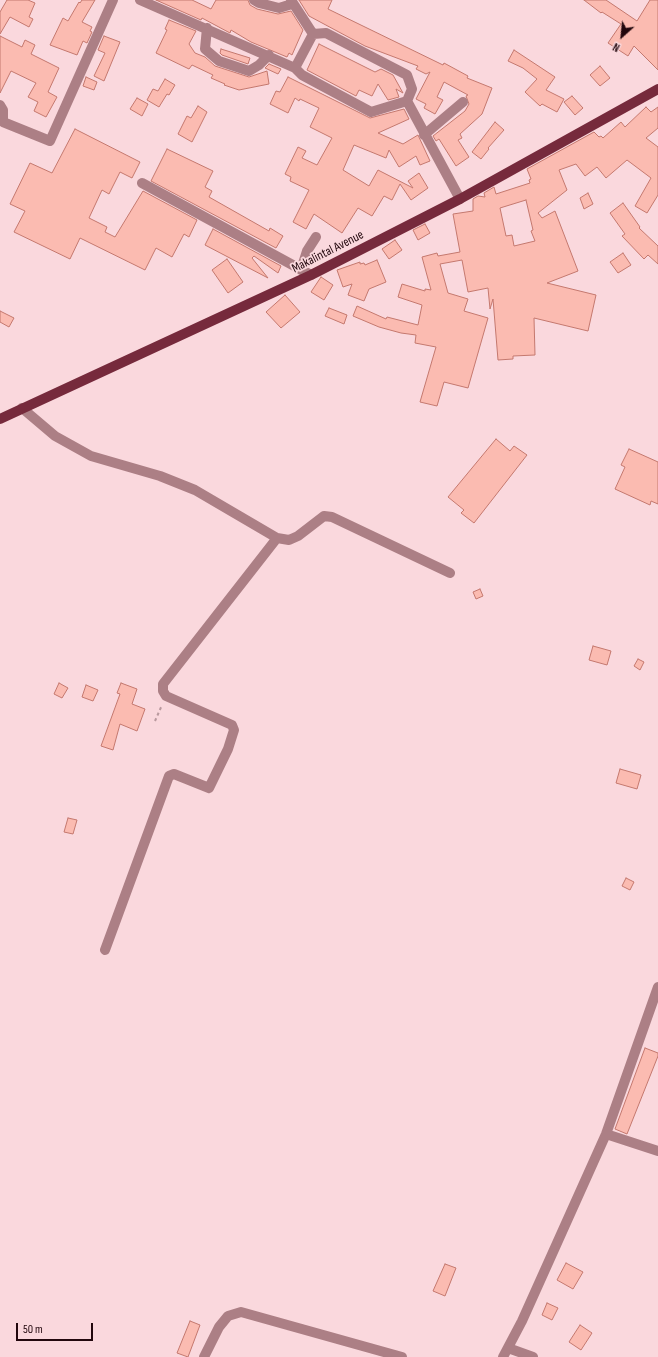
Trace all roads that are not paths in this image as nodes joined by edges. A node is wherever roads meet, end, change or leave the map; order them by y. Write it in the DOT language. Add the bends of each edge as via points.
graph roads {
  1 [pos="113,0"];
  2 [pos="140,0"];
  3 [pos="254,0"];
  4 [pos="292,2"];
  5 [pos="207,28"];
  6 [pos="313,34"];
  7 [pos="268,55"];
  8 [pos="295,68"];
  9 [pos="658,89"];
  10 [pos="407,101"];
  11 [pos="464,102"];
  12 [pos="0,105"];
  13 [pos="424,135"];
  14 [pos="142,182"];
  15 [pos="460,199"];
  16 [pos="316,237"];
  17 [pos="301,270"];
  18 [pos="311,275"];
  19 [pos="22,408"];
  20 [pos="0,419"];
  21 [pos="277,538"];
  22 [pos="450,574"];
  23 [pos="105,950"];
  24 [pos="658,987"];
  25 [pos="606,1134"];
  26 [pos="658,1152"];
  27 [pos="508,1348"];
  28 [pos="204,1357"];
  29 [pos="402,1357"];
  30 [pos="503,1357"];
  31 [pos="533,1357"];
  1 -- 12 [label="street" via="50,141 3,122 3,110"];
  2 -- 5 [label="street"];
  3 -- 4 [label="street" via="279,8"];
  4 -- 6 [label="street"];
  5 -- 7 [label="street"];
  5 -- 7 [label="street" via="205,48 219,61 249,71"];
  6 -- 8 [label="street"];
  6 -- 10 [label="street" via="326,33 407,75 412,89"];
  7 -- 8 [label="street"];
  8 -- 10 [label="street" via="302,75 371,112"];
  9 -- 15 [label="main road, Makalintal Avenue"];
  10 -- 13 [label="street"];
  11 -- 13 [label="street"];
  13 -- 15 [label="street"];
  14 -- 17 [label="street"];
  15 -- 18 [label="main road, Makalintal Avenue"];
  16 -- 17 [label="street" via="307,251"];
  17 -- 18 [label="street"];
  18 -- 19 [label="main road, Makalintal Avenue"];
  19 -- 20 [label="main road, Makalintal Avenue"];
  19 -- 21 [label="street" via="55,436 91,456 160,476 194,490"];
  21 -- 22 [label="street" via="289,540 324,516 332,517"];
  21 -- 23 [label="street" via="163,684 166,696 232,725 234,730 228,749 209,788 174,774 169,776"];
  24 -- 25 [label="street"];
  25 -- 26 [label="street"];
  25 -- 27 [label="street"];
  27 -- 30 [label="street"];
  27 -- 31 [label="street"];
  28 -- 29 [label="street" via="218,1327 228,1316 241,1312"];
}
